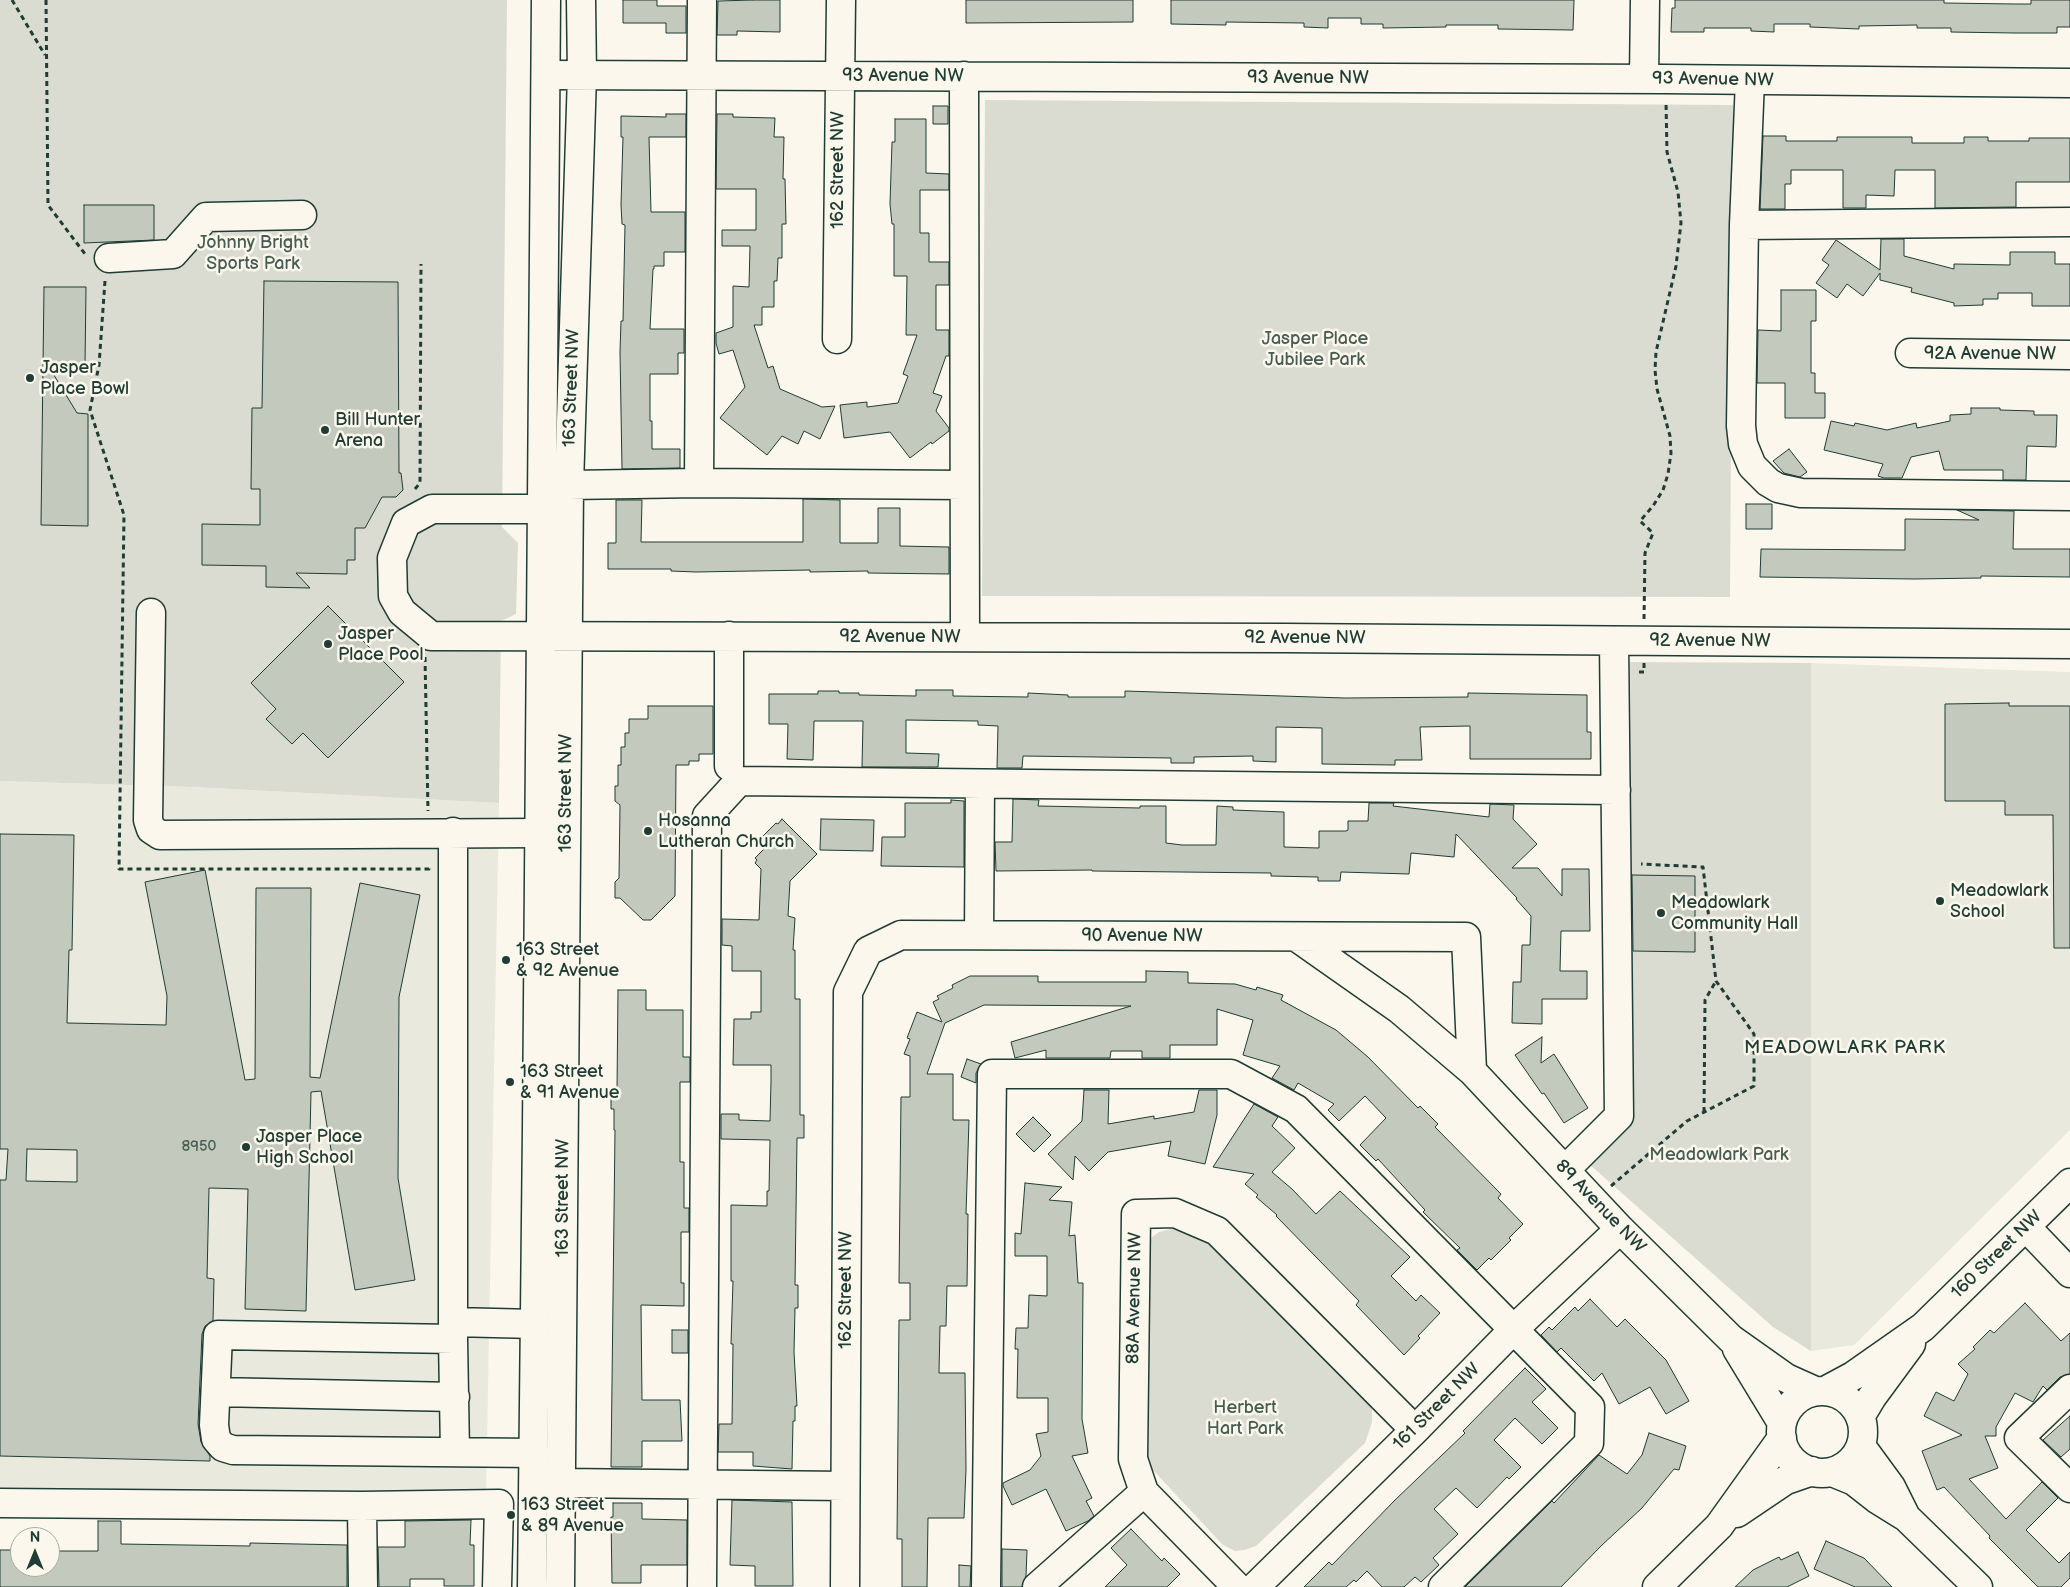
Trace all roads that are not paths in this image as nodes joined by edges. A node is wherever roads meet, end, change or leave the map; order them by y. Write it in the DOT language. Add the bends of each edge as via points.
graph roads {
  1 [pos="546,0"];
  2 [pos="581,0"];
  3 [pos="702,0"];
  4 [pos="841,0"];
  5 [pos="1645,0"];
  6 [pos="546,75"];
  7 [pos="582,75"];
  8 [pos="702,75"];
  9 [pos="839,76"];
  10 [pos="964,76"];
  11 [pos="1655,79"];
  12 [pos="1750,80"];
  13 [pos="2070,84"];
  14 [pos="302,215"];
  15 [pos="2070,222"];
  16 [pos="1744,225"];
  17 [pos="101,265"];
  18 [pos="837,339"];
  19 [pos="1910,354"];
  20 [pos="2070,355"];
  21 [pos="700,484"];
  22 [pos="964,484"];
  23 [pos="569,485"];
  24 [pos="2070,496"];
  25 [pos="542,509"];
  26 [pos="151,613"];
  27 [pos="729,636"];
  28 [pos="541,637"];
  29 [pos="568,637"];
  30 [pos="965,637"];
  31 [pos="1614,641"];
  32 [pos="2070,644"];
  33 [pos="729,766"];
  34 [pos="980,784"];
  35 [pos="1616,790"];
  36 [pos="441,832"];
  37 [pos="540,833"];
  38 [pos="979,935"];
  39 [pos="1298,938"];
  40 [pos="848,992"];
  41 [pos="1472,1071"];
  42 [pos="1565,1170"];
  43 [pos="2070,1183"];
  44 [pos="2026,1227"];
  45 [pos="1620,1229"];
  46 [pos="2070,1273"];
  47 [pos="535,1324"];
  48 [pos="1923,1328"];
  49 [pos="1514,1329"];
  50 [pos="453,1330"];
  51 [pos="1731,1339"];
  52 [pos="2070,1389"];
  53 [pos="1820,1391"];
  54 [pos="216,1392"];
  55 [pos="455,1397"];
  56 [pos="1860,1417"];
  57 [pos="1415,1430"];
  58 [pos="1782,1430"];
  59 [pos="1861,1446"];
  60 [pos="455,1452"];
  61 [pos="534,1453"];
  62 [pos="1822,1471"];
  63 [pos="561,1483"];
  64 [pos="703,1486"];
  65 [pos="845,1486"];
  66 [pos="2070,1488"];
  67 [pos="1144,1492"];
  68 [pos="0,1503"];
  69 [pos="362,1506"];
  70 [pos="1906,1517"];
  71 [pos="1719,1526"];
  72 [pos="363,1587"];
  73 [pos="497,1587"];
  74 [pos="532,1587"];
  75 [pos="560,1587"];
  76 [pos="702,1587"];
  77 [pos="845,1587"];
  78 [pos="986,1587"];
  79 [pos="1036,1587"];
  80 [pos="1237,1587"];
  81 [pos="1255,1587"];
  82 [pos="1444,1587"];
  83 [pos="1657,1587"];
  84 [pos="1978,1587"];
  1 -- 6 [label="street, 163 Street NW"];
  2 -- 7 [label="street, 163 Street NW"];
  3 -- 8 [label="street"];
  4 -- 9 [label="street, 162 Street NW"];
  5 -- 11 [label="street"];
  6 -- 7 [label="street, 93 Avenue NW"];
  6 -- 25 [label="street, 163 Street NW"];
  7 -- 8 [label="street, 93 Avenue NW"];
  7 -- 23 [label="street, 163 Street NW"];
  8 -- 9 [label="street, 93 Avenue NW"];
  8 -- 21 [label="street"];
  9 -- 10 [label="street, 93 Avenue NW"];
  9 -- 18 [label="street, 162 Street NW"];
  10 -- 11 [label="street, 93 Avenue NW"];
  10 -- 22 [label="street"];
  11 -- 12 [label="street, 93 Avenue NW"];
  12 -- 13 [label="street, 93 Avenue NW"];
  12 -- 16 [label="street"];
  14 -- 17 [label="street" via="206,217 173,254"];
  15 -- 16 [label="street"];
  16 -- 24 [label="street" via="1741,426 1743,444 1752,466 1768,482 1800,493"];
  19 -- 20 [label="street, 92A Avenue NW"];
  21 -- 22 [label="street"];
  21 -- 23 [label="street"];
  22 -- 30 [label="street"];
  23 -- 29 [label="street, 163 Street NW"];
  25 -- 28 [label="street, 163 Street NW"];
  25 -- 28 [label="street, 92 Avenue NW" via="432,509 406,523 392,558 393,596 402,612 431,636"];
  26 -- 36 [label="street" via="147,791 151,829 160,835"];
  27 -- 29 [label="street, 92 Avenue NW"];
  27 -- 30 [label="street, 92 Avenue NW"];
  27 -- 33 [label="street"];
  28 -- 29 [label="street, 92 Avenue NW"];
  28 -- 37 [label="street, 163 Street NW"];
  29 -- 63 [label="street, 163 Street NW"];
  30 -- 31 [label="street, 92 Avenue NW"];
  31 -- 32 [label="street, 92 Avenue NW"];
  31 -- 35 [label="street"];
  34 -- 35 [label="street"];
  34 -- 38 [label="street"];
  34 -- 64 [label="street" via="739,782 707,816"];
  35 -- 42 [label="street" via="1619,1116"];
  36 -- 37 [label="street"];
  36 -- 50 [label="street"];
  37 -- 47 [label="street, 163 Street NW"];
  38 -- 39 [label="street, 90 Avenue NW"];
  38 -- 40 [label="street, 90 Avenue NW" via="902,935 868,951"];
  39 -- 41 [label="street, 89 Avenue NW" via="1399,1009"];
  39 -- 41 [label="street, 90 Avenue NW" via="1466,937"];
  40 -- 65 [label="street, 162 Street NW"];
  41 -- 42 [label="street, 89 Avenue NW"];
  42 -- 45 [label="street, 89 Avenue NW"];
  43 -- 44 [label="street, 160 Street NW"];
  44 -- 46 [label="street"];
  44 -- 48 [label="street, 160 Street NW"];
  45 -- 49 [label="street, 161 Street NW"];
  45 -- 51 [label="street, 89 Avenue NW"];
  47 -- 50 [label="street"];
  47 -- 61 [label="street, 163 Street NW"];
  48 -- 53 [label="street, 160 Street NW" via="1853,1376"];
  48 -- 56 [label="street, 160 Street NW"];
  49 -- 57 [label="street, 161 Street NW"];
  49 -- 78 [label="street" via="1296,1108 1231,1074 992,1074"];
  49 -- 82 [label="street" via="1590,1407 1588,1444"];
  50 -- 54 [label="street" via="218,1335"];
  50 -- 55 [label="street"];
  51 -- 53 [label="street, 89 Avenue NW" via="1786,1378"];
  51 -- 58 [label="street, 89 Avenue NW"];
  52 -- 66 [label="street" via="2020,1438"];
  53 -- 56 [label="street" via="1845,1398"];
  53 -- 58 [label="street" via="1804,1395 1794,1402 1787,1411"];
  54 -- 55 [label="street"];
  54 -- 60 [label="street" via="216,1439 223,1447 233,1450"];
  55 -- 60 [label="street"];
  56 -- 59 [label="street" via="1863,1429"];
  57 -- 67 [label="street, 88A Avenue NW" via="1217,1231 1175,1213 1136,1214 1133,1458"];
  57 -- 81 [label="street, 161 Street NW"];
  58 -- 62 [label="street" via="1785,1449 1792,1459 1801,1466"];
  58 -- 71 [label="street"];
  59 -- 62 [label="street" via="1850,1462"];
  59 -- 70 [label="street" via="1891,1487"];
  60 -- 61 [label="street"];
  61 -- 74 [label="street, 163 Street NW"];
  62 -- 70 [label="street" via="1854,1482"];
  62 -- 71 [label="street" via="1786,1480"];
  63 -- 64 [label="street"];
  63 -- 75 [label="street, 163 Street NW"];
  64 -- 65 [label="street"];
  64 -- 76 [label="street"];
  65 -- 77 [label="street, 162 Street NW"];
  67 -- 79 [label="street"];
  67 -- 80 [label="street, 88A Avenue NW"];
  68 -- 69 [label="street"];
  69 -- 72 [label="street"];
  69 -- 73 [label="street" via="500,1504"];
  70 -- 84 [label="street"];
  71 -- 83 [label="street"];
}
